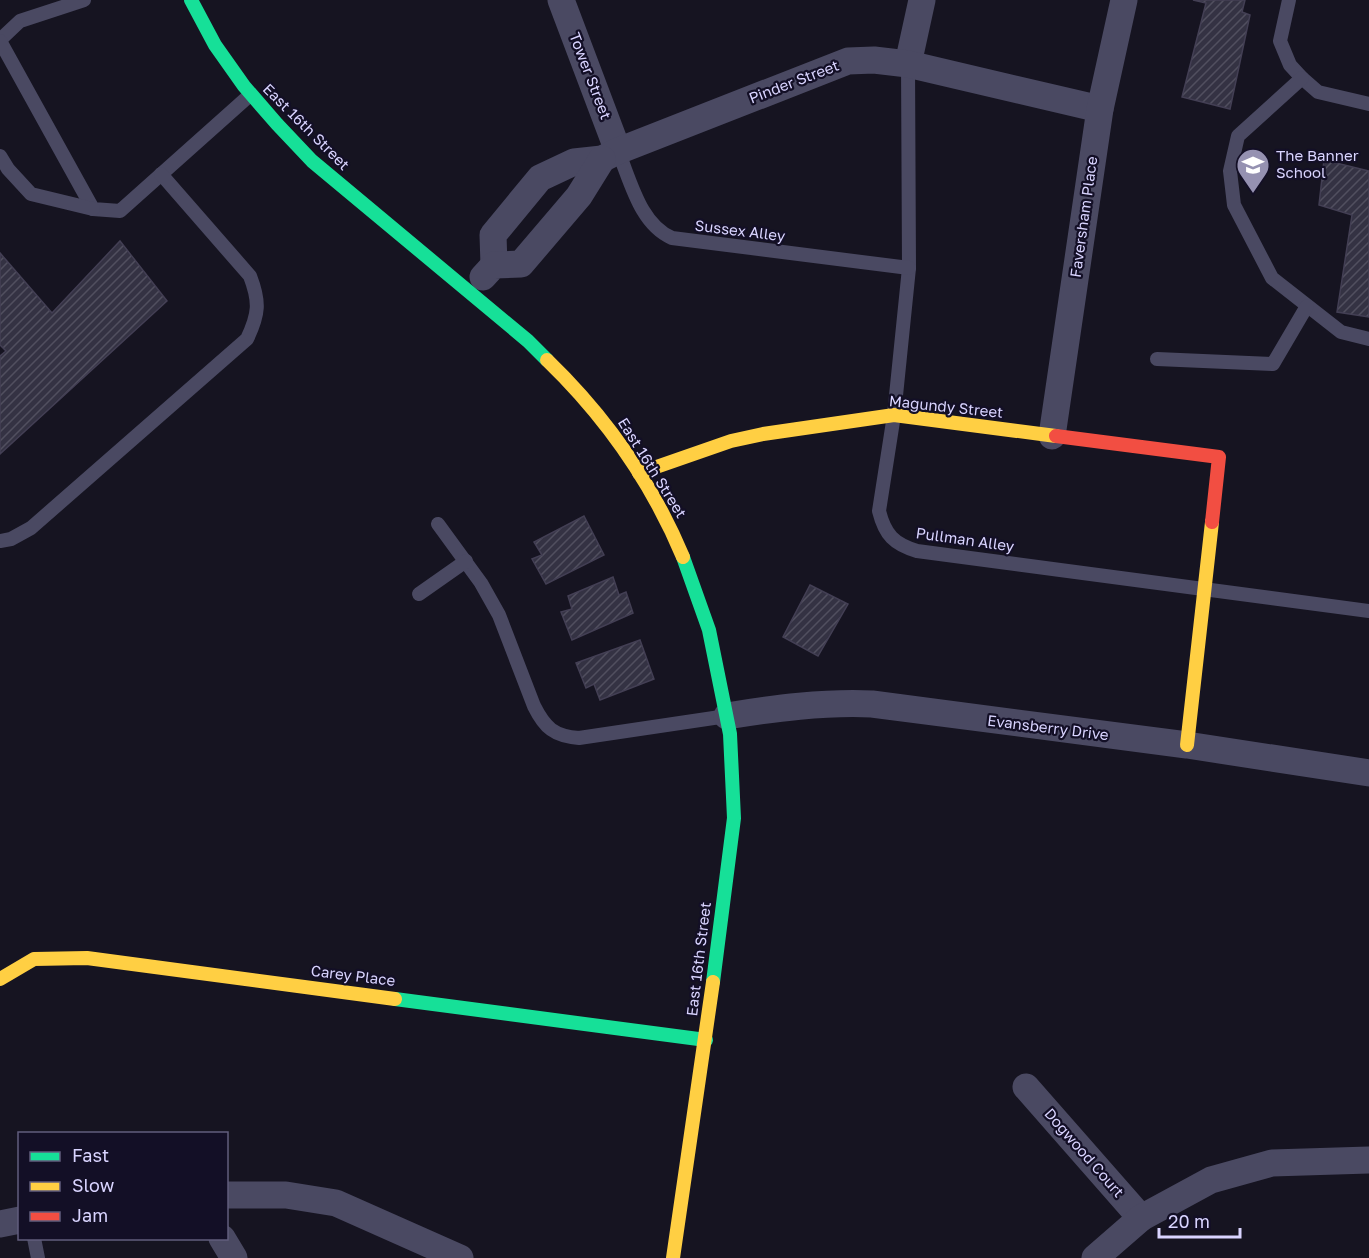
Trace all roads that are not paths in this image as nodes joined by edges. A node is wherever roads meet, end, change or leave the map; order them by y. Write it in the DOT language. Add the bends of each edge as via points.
graph roads {
  1 [pos="84,0"];
  2 [pos="191,0"];
  3 [pos="561,0"];
  4 [pos="921,0"];
  5 [pos="1124,0"];
  6 [pos="1289,0"];
  7 [pos="0,40"];
  8 [pos="908,64"];
  9 [pos="1302,78"];
  10 [pos="250,95"];
  11 [pos="1369,104"];
  12 [pos="1100,109"];
  13 [pos="610,155"];
  14 [pos="0,156"];
  15 [pos="161,174"];
  16 [pos="93,209"];
  17 [pos="494,265"];
  18 [pos="909,268"];
  19 [pos="469,292"];
  20 [pos="1307,306"];
  21 [pos="1369,339"];
  22 [pos="1157,359"];
  23 [pos="894,415"];
  24 [pos="1052,436"];
  25 [pos="639,473"];
  26 [pos="438,524"];
  27 [pos="0,541"];
  28 [pos="466,561"];
  29 [pos="1204,588"];
  30 [pos="419,594"];
  31 [pos="1369,611"];
  32 [pos="727,716"];
  33 [pos="1187,745"];
  34 [pos="1369,773"];
  35 [pos="0,979"];
  36 [pos="706,1040"];
  37 [pos="1026,1087"];
  38 [pos="1369,1160"];
  39 [pos="228,1194"];
  40 [pos="1141,1218"];
  41 [pos="18,1220"];
  42 [pos="0,1224"];
  43 [pos="34,1240"];
  44 [pos="223,1240"];
  45 [pos="416,1249"];
  46 [pos="38,1258"];
  47 [pos="234,1258"];
  48 [pos="459,1258"];
  49 [pos="673,1258"];
  50 [pos="1095,1258"];
  1 -- 7 [label="lane" via="20,21"];
  2 -- 10 [label="street, East 16th Street" via="217,50"];
  3 -- 13 [label="street, Tower Street"];
  4 -- 8 [label="street"];
  5 -- 12 [label="street, Faversham Place"];
  6 -- 9 [label="lane" via="1280,41 1290,65"];
  7 -- 16 [label="lane"];
  8 -- 12 [label="street, Pinder Street"];
  8 -- 13 [label="street, Pinder Street" via="848,61"];
  8 -- 18 [label="lane, Pullman Alley"];
  9 -- 11 [label="lane" via="1318,92"];
  9 -- 20 [label="lane" via="1238,136 1230,171 1234,205 1272,278"];
  10 -- 15 [label="lane"];
  10 -- 19 [label="street, East 16th Street" via="312,161"];
  12 -- 24 [label="street, Faversham Place"];
  13 -- 17 [label="street" via="521,264"];
  13 -- 17 [label="street, Pinder Street" via="574,162 540,178 493,236"];
  13 -- 18 [label="lane, Sussex Alley" via="651,224 672,238"];
  14 -- 16 [label="lane" via="32,194"];
  15 -- 16 [label="lane" via="120,211"];
  15 -- 27 [label="lane" via="250,276 258,296 256,321 247,339 31,528"];
  17 -- 19 [label="street"];
  18 -- 23 [label="lane, Pullman Alley"];
  19 -- 25 [label="street, East 16th Street" via="564,376 604,421"];
  20 -- 21 [label="lane" via="1341,332"];
  20 -- 22 [label="lane" via="1273,364"];
  23 -- 24 [label="street, Magundy Street"];
  23 -- 25 [label="street, Magundy Street" via="731,441"];
  23 -- 29 [label="lane, Pullman Alley" via="879,511 885,530 897,544 917,551"];
  24 -- 29 [label="street, Magundy Street" via="1219,457"];
  25 -- 32 [label="street, East 16th Street" via="669,524 692,579 709,630"];
  26 -- 28 [label="lane"];
  28 -- 30 [label="lane"];
  28 -- 32 [label="lane" via="499,615 540,719 552,731 579,738"];
  29 -- 31 [label="lane, Pullman Alley"];
  29 -- 33 [label="street"];
  32 -- 33 [label="street, Evansberry Drive" via="804,705 872,704"];
  32 -- 36 [label="street, East 16th Street" via="734,818"];
  33 -- 34 [label="street, Evansberry Drive"];
  35 -- 36 [label="street, Carey Place" via="34,959 87,958"];
  36 -- 49 [label="street, East 16th Street"];
  37 -- 40 [label="street, Dogwood Court"];
  38 -- 40 [label="street" via="1272,1163 1211,1180"];
  39 -- 45 [label="street" via="286,1195 336,1203"];
  40 -- 50 [label="street"];
  41 -- 42 [label="street"];
  43 -- 46 [label="lane"];
  44 -- 47 [label="street"];
  45 -- 48 [label="street"];
}
